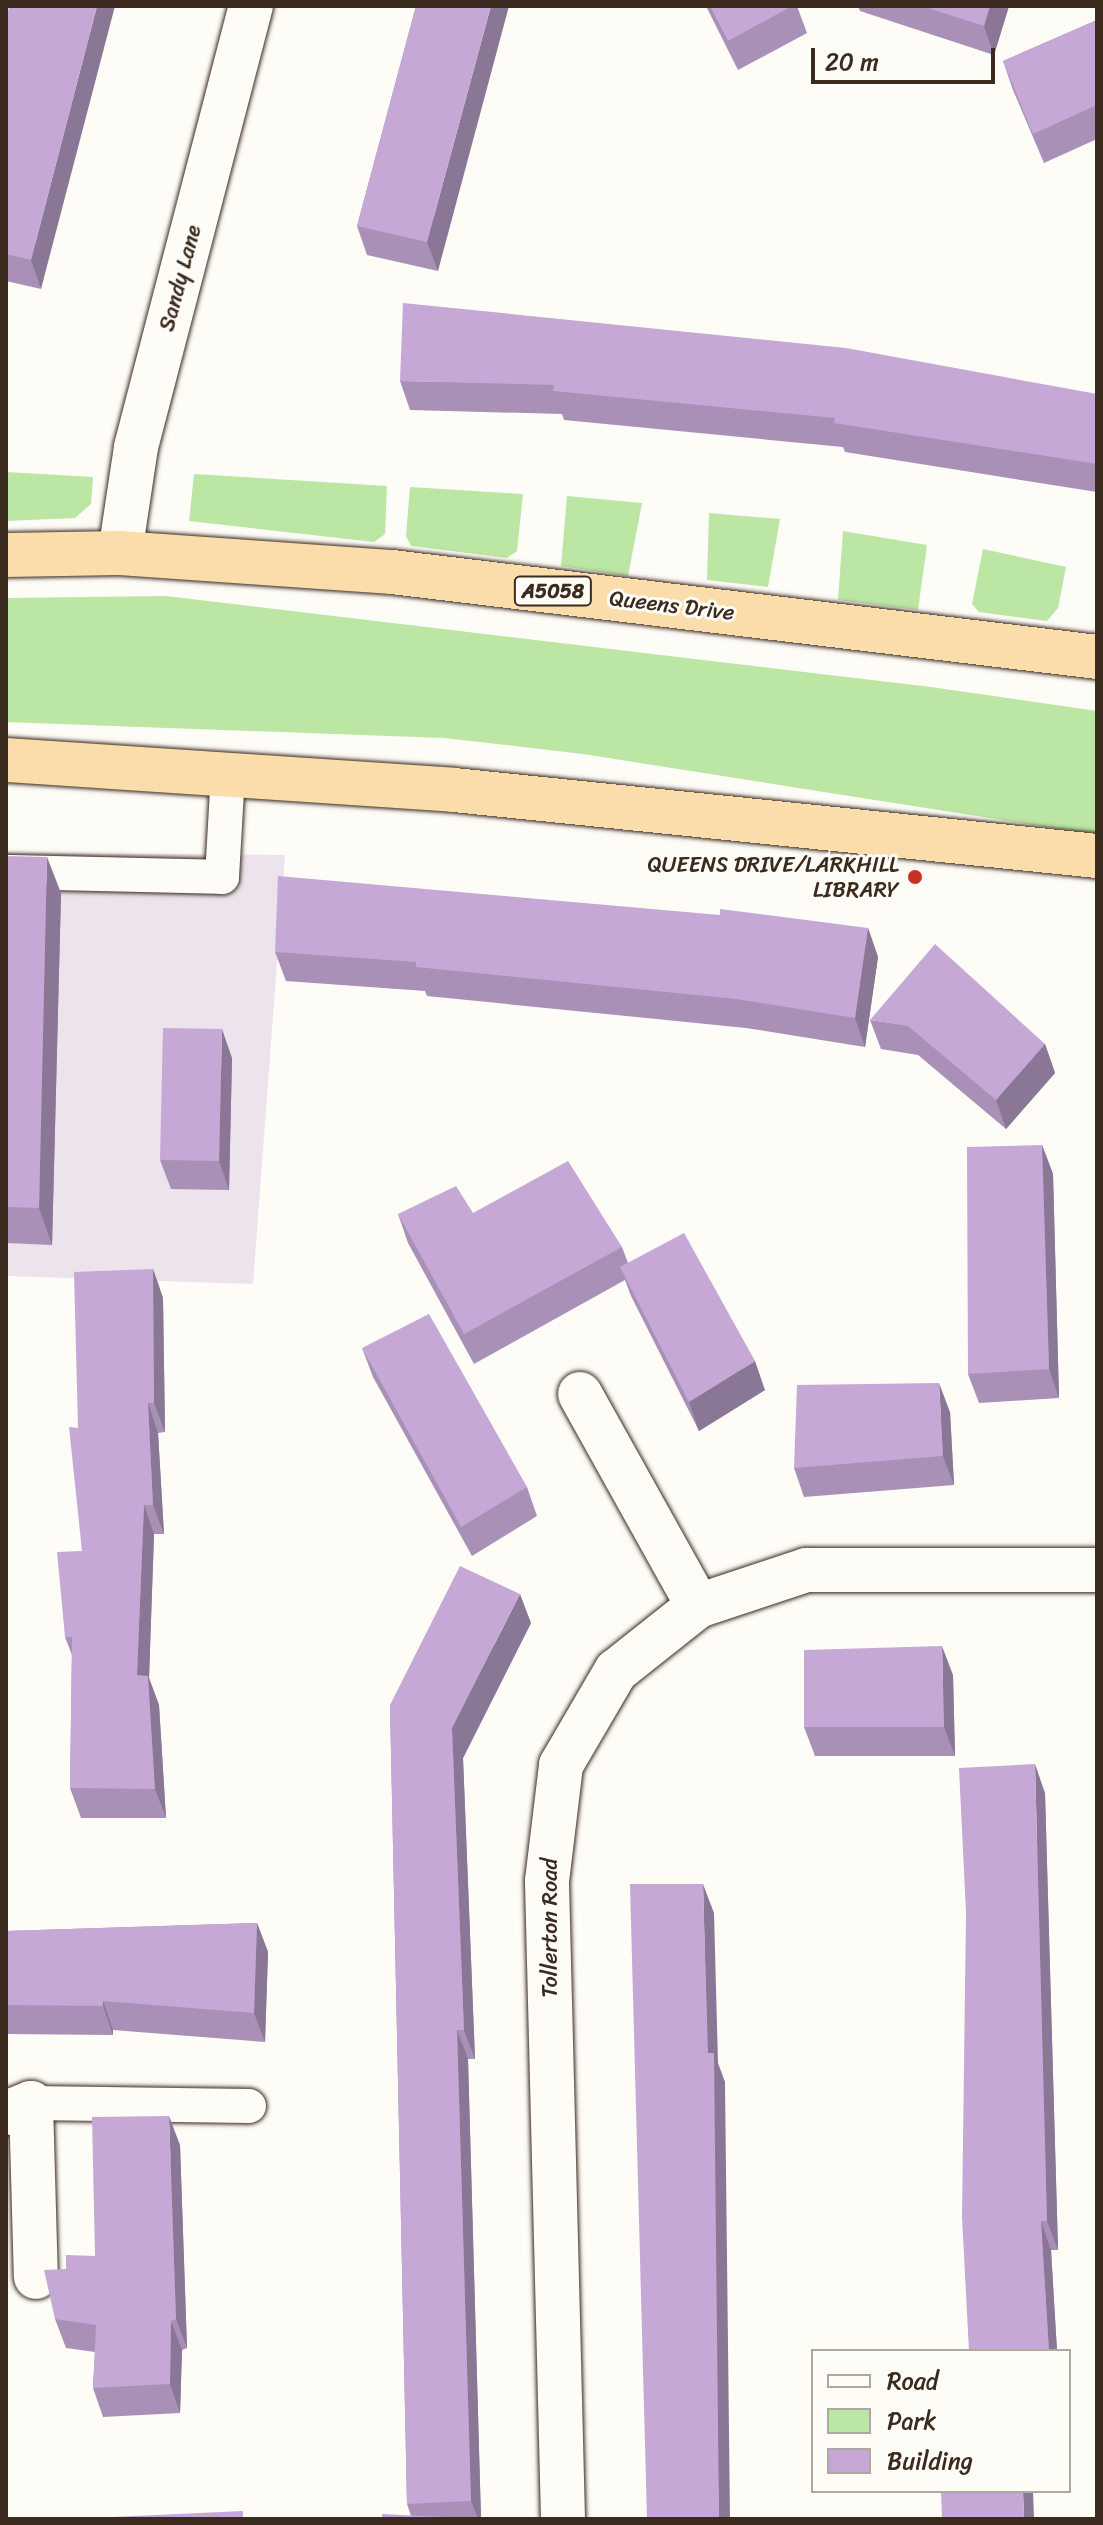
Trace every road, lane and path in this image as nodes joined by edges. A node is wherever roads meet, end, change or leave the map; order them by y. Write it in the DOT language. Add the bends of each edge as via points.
graph roads {
  1 [pos="251,6"];
  2 [pos="120,553"];
  3 [pos="6,555"];
  4 [pos="1097,657"];
  5 [pos="6,760"];
  6 [pos="228,774"];
  7 [pos="1097,856"];
  8 [pos="6,872"];
  9 [pos="580,1394"];
  10 [pos="1097,1570"];
  11 [pos="698,1606"];
  12 [pos="249,2106"];
  13 [pos="18,2108"];
  14 [pos="36,2277"];
  15 [pos="563,2519"];
  1 -- 2 [label="street, Sandy Lane" via="136,447"];
  2 -- 3 [label="highway, Queens Drive / A5058"];
  2 -- 4 [label="highway, Queens Drive / A5058" via="392,572"];
  5 -- 6 [label="highway"];
  6 -- 7 [label="highway" via="454,790"];
  6 -- 8 [label="lane" via="222,877"];
  9 -- 11 [label="street"];
  10 -- 11 [label="street, Tollerton Road" via="806,1570"];
  11 -- 15 [label="street, Tollerton Road" via="616,1671 561,1765 547,1881"];
  12 -- 13 [label="lane"];
  13 -- 14 [label="street"];
}
